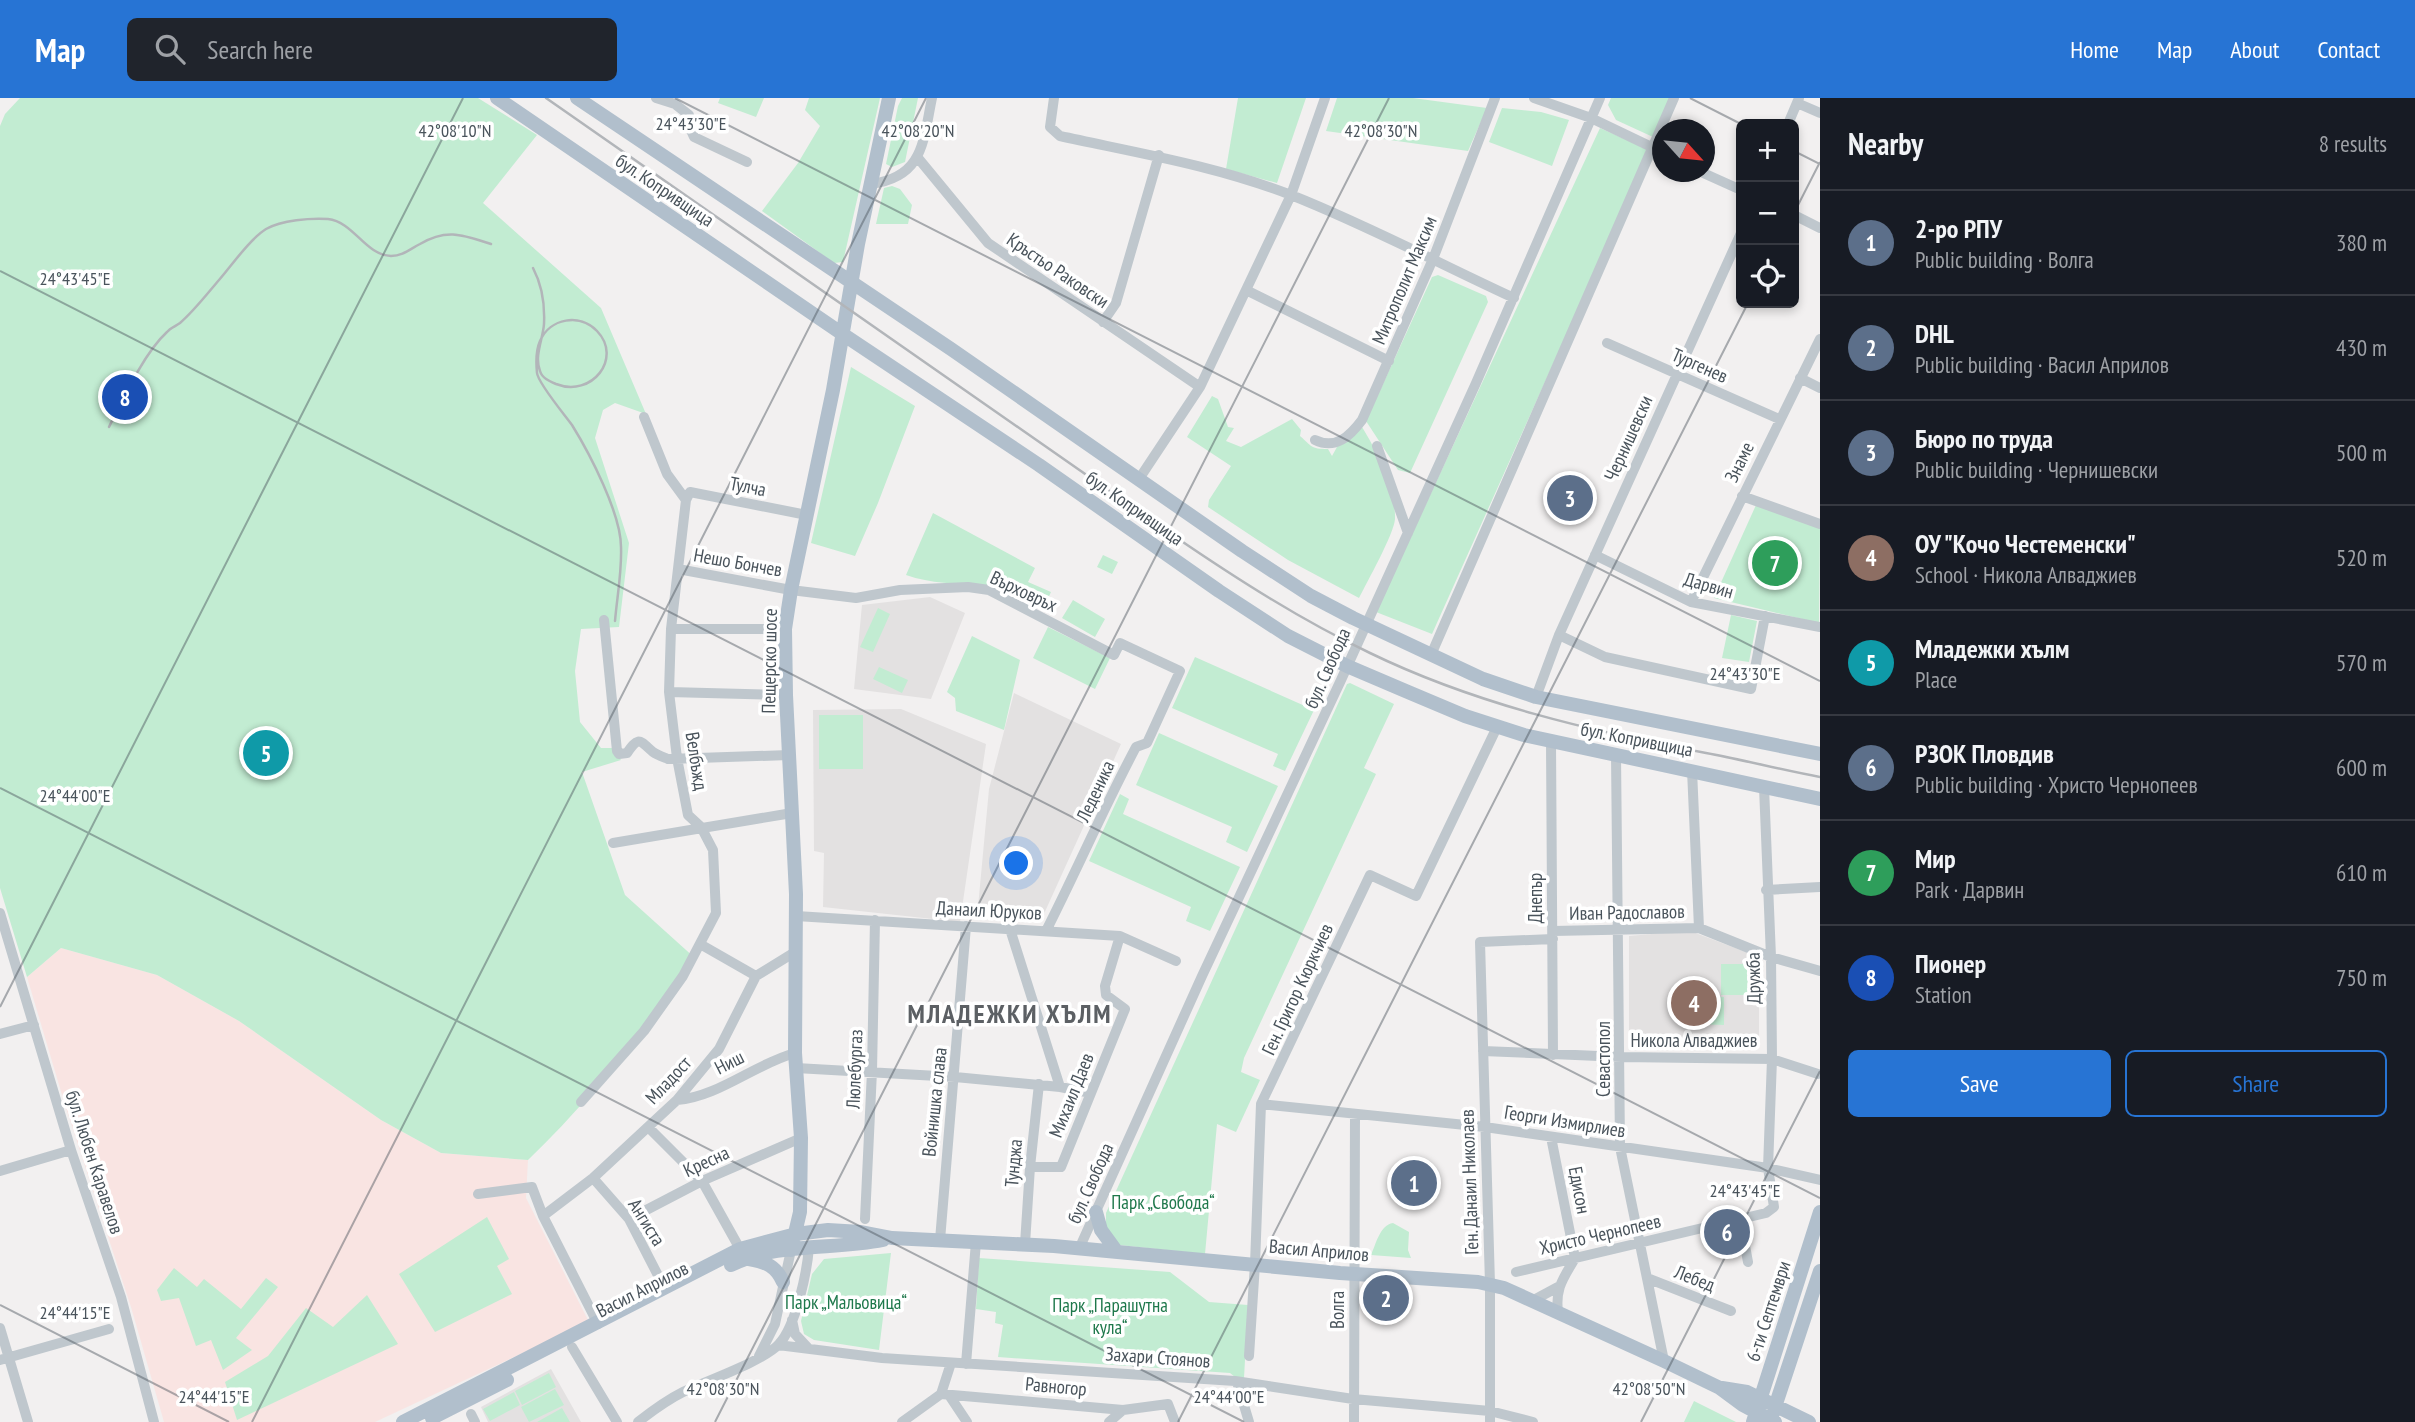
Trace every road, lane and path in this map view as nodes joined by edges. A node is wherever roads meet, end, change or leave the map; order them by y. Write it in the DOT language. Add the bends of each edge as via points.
graph roads {
  1 [pos="497,98"];
  2 [pos="577,98"];
  3 [pos="656,98"];
  4 [pos="889,98"];
  5 [pos="932,98"];
  6 [pos="1054,98"];
  7 [pos="1325,98"];
  8 [pos="1495,98"];
  9 [pos="1534,98"];
  10 [pos="1600,98"];
  11 [pos="1674,98"];
  12 [pos="1798,100"];
  13 [pos="1820,113"];
  14 [pos="1591,118"];
  15 [pos="1668,119"];
  16 [pos="1790,119"];
  17 [pos="1652,147"];
  18 [pos="1159,155"];
  19 [pos="918,158"];
  20 [pos="877,159"];
  21 [pos="747,162"];
  22 [pos="1652,163"];
  23 [pos="895,178"];
  24 [pos="1715,178"];
  25 [pos="871,184"];
  26 [pos="1736,188"];
  27 [pos="1291,195"];
  28 [pos="1799,218"];
  29 [pos="1820,228"];
  30 [pos="1736,244"];
  31 [pos="1433,259"];
  32 [pos="850,283"];
  33 [pos="1246,290"];
  34 [pos="1514,298"];
  35 [pos="1103,322"];
  36 [pos="844,335"];
  37 [pos="1820,338"];
  38 [pos="1607,343"];
  39 [pos="1389,360"];
  40 [pos="1676,373"];
  41 [pos="1800,378"];
  42 [pos="1200,387"];
  43 [pos="1820,388"];
  44 [pos="644,417"];
  45 [pos="1779,419"];
  46 [pos="1315,440"];
  47 [pos="1377,446"];
  48 [pos="1139,479"];
  49 [pos="1742,496"];
  50 [pos="686,500"];
  51 [pos="807,515"];
  52 [pos="1820,524"];
  53 [pos="1408,533"];
  54 [pos="1595,555"];
  55 [pos="678,569"];
  56 [pos="791,590"];
  57 [pos="1691,602"];
  58 [pos="1765,616"];
  59 [pos="604,620"];
  60 [pos="1366,625"];
  61 [pos="1820,627"];
  62 [pos="671,629"];
  63 [pos="785,629"];
  64 [pos="1559,635"];
  65 [pos="1431,655"];
  66 [pos="1347,666"];
  67 [pos="1180,671"];
  68 [pos="669,692"];
  69 [pos="786,695"];
  70 [pos="1536,697"];
  71 [pos="1497,727"];
  72 [pos="1551,742"];
  73 [pos="1616,754"];
  74 [pos="1820,754"];
  75 [pos="789,755"];
  76 [pos="677,758"];
  77 [pos="1692,770"];
  78 [pos="1764,786"];
  79 [pos="1820,799"];
  80 [pos="792,813"];
  81 [pos="701,827"];
  82 [pos="614,843"];
  83 [pos="1820,887"];
  84 [pos="1766,890"];
  85 [pos="796,916"];
  86 [pos="1,917"];
  87 [pos="875,920"];
  88 [pos="966,926"];
  89 [pos="1699,928"];
  90 [pos="1010,929"];
  91 [pos="1619,929"];
  92 [pos="1046,931"];
  93 [pos="1553,935"];
  94 [pos="1120,936"];
  95 [pos="1480,942"];
  96 [pos="700,943"];
  97 [pos="795,952"];
  98 [pos="1770,957"];
  99 [pos="1176,961"];
  100 [pos="1820,971"];
  101 [pos="756,976"];
  102 [pos="34,1025"];
  103 [pos="0,1034"];
  104 [pos="1483,1051"];
  105 [pos="795,1053"];
  106 [pos="1552,1055"];
  107 [pos="1620,1057"];
  108 [pos="1772,1059"];
  109 [pos="796,1068"];
  110 [pos="872,1071"];
  111 [pos="1818,1074"];
  112 [pos="955,1077"];
  113 [pos="1039,1084"];
  114 [pos="1059,1087"];
  115 [pos="1091,1093"];
  116 [pos="677,1100"];
  117 [pos="582,1102"];
  118 [pos="1261,1104"];
  119 [pos="1354,1114"];
  120 [pos="648,1127"];
  121 [pos="1485,1127"];
  122 [pos="1551,1137"];
  123 [pos="801,1138"];
  124 [pos="1620,1147"];
  125 [pos="72,1150"];
  126 [pos="1030,1167"];
  127 [pos="1768,1168"];
  128 [pos="0,1171"];
  129 [pos="593,1178"];
  130 [pos="1820,1180"];
  131 [pos="702,1181"];
  132 [pos="478,1194"];
  133 [pos="1096,1212"];
  134 [pos="1820,1212"];
  135 [pos="543,1216"];
  136 [pos="629,1219"];
  137 [pos="864,1219"];
  138 [pos="1740,1219"];
  139 [pos="941,1233"];
  140 [pos="803,1238"];
  141 [pos="975,1242"];
  142 [pos="1639,1242"];
  143 [pos="1025,1244"];
  144 [pos="1079,1249"];
  145 [pos="791,1250"];
  146 [pos="1116,1252"];
  147 [pos="743,1254"];
  148 [pos="1575,1258"];
  149 [pos="1748,1262"];
  150 [pos="1255,1264"];
  151 [pos="1820,1271"];
  152 [pos="1516,1272"];
  153 [pos="1355,1273"];
  154 [pos="1647,1278"];
  155 [pos="783,1282"];
  156 [pos="1490,1284"];
  157 [pos="1558,1287"];
  158 [pos="665,1289"];
  159 [pos="1532,1301"];
  160 [pos="1731,1311"];
  161 [pos="1558,1312"];
  162 [pos="792,1320"];
  163 [pos="598,1324"];
  164 [pos="0,1328"];
  165 [pos="109,1329"];
  166 [pos="778,1345"];
  167 [pos="572,1348"];
  168 [pos="808,1348"];
  169 [pos="1249,1356"];
  170 [pos="758,1358"];
  171 [pos="4,1359"];
  172 [pos="1664,1361"];
  173 [pos="951,1363"];
  174 [pos="966,1364"];
  175 [pos="1237,1382"];
  176 [pos="1720,1388"];
  177 [pos="945,1394"];
  178 [pos="1760,1397"];
  179 [pos="1353,1399"];
  180 [pos="1776,1405"];
  181 [pos="1123,1410"];
  182 [pos="1490,1416"];
  183 [pos="1754,1417"];
  184 [pos="1772,1421"];
  185 [pos="28,1422"];
  186 [pos="155,1422"];
  187 [pos="403,1422"];
  188 [pos="424,1422"];
  189 [pos="617,1422"];
  190 [pos="638,1422"];
  191 [pos="902,1422"];
  192 [pos="967,1422"];
  193 [pos="1109,1422"];
  194 [pos="1175,1422"];
  195 [pos="1249,1422"];
  196 [pos="1354,1422"];
  197 [pos="1533,1422"];
  198 [pos="1809,1422"];
  1 -- 36 [label="main road, бул. Копривщица"];
  2 -- 32 [label="main road, бул. Копривщица"];
  3 -- 21 [label="street" via="675,104 688,115 694,137"];
  4 -- 20 [label="main road, Пещерско шосе"];
  5 -- 19 [label="street"];
  6 -- 18 [label="street" via="1049,127 1060,136"];
  7 -- 27 [label="street"];
  8 -- 31 [label="street, Митрополит Максим"];
  9 -- 14 [label="street"];
  10 -- 14 [label="street, бул. Свобода"];
  11 -- 15 [label="street"];
  12 -- 13 [label="street"];
  12 -- 16 [label="street"];
  14 -- 17 [label="street"];
  14 -- 34 [label="street, бул. Свобода"];
  18 -- 27 [label="street"];
  18 -- 35 [label="street" via="1116,303"];
  19 -- 23 [label="street"];
  19 -- 35 [label="street, Кръстьо Раковски" via="988,243"];
  20 -- 23 [label="street"];
  20 -- 25 [label="main road, Пещерско шосе"];
  22 -- 65 [label="street"];
  23 -- 25 [label="street"];
  24 -- 26 [label="street"];
  25 -- 32 [label="main road, Пещерско шосе"];
  27 -- 31 [label="street"];
  27 -- 33 [label="street"];
  28 -- 29 [label="street"];
  30 -- 40 [label="street, Чернишевски"];
  31 -- 34 [label="street"];
  31 -- 39 [label="street, Митрополит Максим"];
  32 -- 36 [label="main road, Пещерско шосе"];
  32 -- 48 [label="main road, бул. Копривщица"];
  33 -- 39 [label="street"];
  33 -- 42 [label="street"];
  34 -- 53 [label="street, бул. Свобода"];
  35 -- 42 [label="street, Кръстьо Раковски"];
  36 -- 51 [label="main road, Пещерско шосе"];
  36 -- 66 [label="main road, бул. Копривщица" via="1250,612"];
  37 -- 41 [label="street, Знаме"];
  38 -- 40 [label="street, Тургенев"];
  39 -- 46 [label="street, Митрополит Максим" via="1362,420 1349,437 1324,445"];
  40 -- 45 [label="street, Тургенев"];
  40 -- 54 [label="street, Чернишевски"];
  41 -- 43 [label="street"];
  41 -- 45 [label="street, Знаме"];
  42 -- 48 [label="street"];
  44 -- 50 [label="street" via="667,474"];
  45 -- 49 [label="street, Знаме"];
  47 -- 53 [label="street"];
  48 -- 60 [label="main road, бул. Копривщица" via="1282,577"];
  49 -- 52 [label="street"];
  49 -- 57 [label="street, Знаме"];
  50 -- 51 [label="street, Тулча" via="690,492"];
  50 -- 55 [label="street, Велбъжд"];
  51 -- 56 [label="main road, Пещерско шосе"];
  53 -- 60 [label="street, бул. Свобода"];
  54 -- 57 [label="street, Дарвин"];
  54 -- 64 [label="street, Чернишевски"];
  55 -- 56 [label="street, Нешо Бончев"];
  55 -- 62 [label="street, Велбъжд"];
  56 -- 63 [label="main road, Пещерско шосе"];
  56 -- 67 [label="street, Върховръх" via="856,598 900,590 989,590 1114,655 1120,643"];
  57 -- 58 [label="street, Дарвин"];
  58 -- 61 [label="street, Дарвин"];
  58 -- 64 [label="street" via="1751,689 1605,657"];
  59 -- 76 [label="street" via="617,751 627,753 638,741 655,754"];
  60 -- 65 [label="main road, бул. Копривщица"];
  60 -- 66 [label="street, бул. Свобода"];
  62 -- 63 [label="street"];
  62 -- 68 [label="street, Велбъжд"];
  63 -- 69 [label="main road, Пещерско шосе"];
  64 -- 70 [label="street, Чернишевски"];
  65 -- 70 [label="main road, бул. Копривщица"];
  66 -- 71 [label="main road, бул. Копривщица"];
  66 -- 133 [label="street, бул. Свобода"];
  67 -- 92 [label="street, Леденика" via="1147,743 1136,747 1119,779"];
  68 -- 69 [label="street"];
  68 -- 76 [label="street, Велбъжд"];
  69 -- 75 [label="main road, Пещерско шосе"];
  70 -- 74 [label="main road, бул. Копривщица"];
  71 -- 72 [label="main road, бул. Копривщица"];
  71 -- 118 [label="street, Ген. Григор Кюркчиев" via="1416,896 1370,875"];
  72 -- 73 [label="main road, бул. Копривщица"];
  72 -- 93 [label="street, Днепър"];
  73 -- 77 [label="main road, бул. Копривщица"];
  73 -- 91 [label="street, Севастопол"];
  75 -- 76 [label="street"];
  75 -- 80 [label="main road, Пещерско шосе"];
  76 -- 81 [label="street, Велбъжд" via="688,815"];
  77 -- 78 [label="main road, бул. Копривщица"];
  77 -- 89 [label="street"];
  78 -- 79 [label="main road, бул. Копривщица"];
  78 -- 84 [label="street, Дружба"];
  80 -- 81 [label="street"];
  80 -- 85 [label="main road, Пещерско шосе"];
  81 -- 82 [label="street"];
  81 -- 96 [label="street, Велбъжд" via="713,849 716,913"];
  83 -- 84 [label="street"];
  84 -- 98 [label="street, Дружба"];
  85 -- 87 [label="street, Данаил Юруков"];
  85 -- 97 [label="main road, Пещерско шосе"];
  86 -- 102 [label="street, бул. Любен Каравелов"];
  87 -- 88 [label="street, Данаил Юруков"];
  87 -- 110 [label="street, Люлебургаз"];
  88 -- 90 [label="street, Данаил Юруков"];
  88 -- 112 [label="street, Войнишка слава"];
  89 -- 91 [label="street, Иван Радославов"];
  89 -- 98 [label="street, Иван Радославов"];
  90 -- 92 [label="street, Данаил Юруков"];
  90 -- 114 [label="street"];
  91 -- 93 [label="street, Иван Радославов"];
  91 -- 107 [label="street, Севастопол"];
  92 -- 94 [label="street, Данаил Юруков"];
  93 -- 95 [label="street, Иван Радославов"];
  93 -- 106 [label="street, Днепър"];
  94 -- 99 [label="street, Данаил Юруков"];
  94 -- 115 [label="street, Михаил Даев" via="1105,986 1106,995 1125,1009"];
  95 -- 104 [label="street, Ген. Данаил Николаев"];
  96 -- 101 [label="street"];
  96 -- 117 [label="street, Велбъжд" via="644,1031"];
  97 -- 101 [label="street"];
  97 -- 105 [label="main road, Пещерско шосе"];
  98 -- 100 [label="street, Иван Радославов"];
  98 -- 108 [label="street, Дружба"];
  101 -- 116 [label="street, Младост" via="719,1049"];
  102 -- 103 [label="street"];
  102 -- 125 [label="street, бул. Любен Каравелов"];
  104 -- 106 [label="street, Никола Алваджиев"];
  104 -- 121 [label="street, Ген. Данаил Николаев"];
  105 -- 109 [label="main road, Пещерско шосе"];
  105 -- 116 [label="street, Ниш" via="695,1099"];
  106 -- 107 [label="street, Никола Алваджиев"];
  107 -- 108 [label="street, Никола Алваджиев"];
  107 -- 124 [label="street, Севастопол"];
  108 -- 111 [label="street, Никола Алваджиев"];
  108 -- 127 [label="street, Дружба"];
  109 -- 110 [label="street"];
  109 -- 123 [label="main road, Пещерско шосе"];
  110 -- 112 [label="street"];
  110 -- 137 [label="street, Люлебургаз"];
  112 -- 113 [label="street"];
  112 -- 139 [label="street, Войнишка слава"];
  113 -- 114 [label="street"];
  113 -- 126 [label="street, Тунджа"];
  114 -- 115 [label="street"];
  115 -- 126 [label="street, Михаил Даев" via="1061,1167"];
  116 -- 120 [label="street, Младост"];
  118 -- 119 [label="street, Георги Измирлиев"];
  118 -- 150 [label="street, Ген. Григор Кюркчиев"];
  119 -- 121 [label="street, Георги Измирлиев"];
  119 -- 153 [label="street, Волга"];
  120 -- 129 [label="street, Младост"];
  120 -- 131 [label="street"];
  121 -- 122 [label="street, Георги Измирлиев"];
  121 -- 156 [label="street, Ген. Данаил Николаев"];
  122 -- 124 [label="street, Георги Измирлиев"];
  122 -- 148 [label="street, Едисон"];
  123 -- 131 [label="street, Кресна"];
  123 -- 140 [label="main road, Пещерско шосе"];
  124 -- 127 [label="street, Георги Измирлиев"];
  124 -- 142 [label="street, Севастопол"];
  125 -- 128 [label="street"];
  125 -- 186 [label="street, бул. Любен Каравелов" via="121,1297"];
  126 -- 143 [label="street, Тунджа"];
  127 -- 130 [label="street, Георги Измирлиев"];
  127 -- 138 [label="street, Христо Чернопеев" via="1774,1207"];
  129 -- 135 [label="street, Младост"];
  129 -- 136 [label="street, Ангиста"];
  131 -- 136 [label="street, Кресна"];
  131 -- 147 [label="street"];
  132 -- 135 [label="street" via="532,1187"];
  133 -- 144 [label="street, бул. Свобода"];
  133 -- 146 [label="main road" via="1101,1230"];
  134 -- 178 [label="main road, 6-ти Септември"];
  135 -- 163 [label="street"];
  136 -- 158 [label="street, Ангиста"];
  138 -- 142 [label="street, Христо Чернопеев"];
  138 -- 149 [label="street"];
  139 -- 140 [label="main road, Васил Априлов" via="892,1238 839,1231"];
  139 -- 141 [label="main road, Васил Априлов"];
  140 -- 145 [label="main road, Пещерско шосе"];
  140 -- 147 [label="main road, Васил Априлов"];
  140 -- 162 [label="street" via="805,1277"];
  141 -- 143 [label="main road, Васил Априлов"];
  141 -- 174 [label="street"];
  142 -- 148 [label="street, Христо Чернопеев"];
  142 -- 154 [label="street, Севастопол"];
  143 -- 144 [label="main road, Васил Априлов"];
  144 -- 146 [label="main road, Васил Априлов"];
  145 -- 147 [label="main road, Васил Априлов"];
  145 -- 155 [label="street"];
  146 -- 150 [label="main road, Васил Априлов"];
  147 -- 155 [label="main road" via="768,1263"];
  147 -- 158 [label="main road, Васил Априлов"];
  147 -- 167 [label="main road, Васил Априлов"];
  148 -- 152 [label="street, Христо Чернопеев"];
  148 -- 157 [label="street"];
  150 -- 153 [label="main road, Васил Априлов"];
  150 -- 169 [label="street, Ген. Григор Кюркчиев"];
  151 -- 180 [label="main road, 6-ти Септември"];
  153 -- 156 [label="main road, Васил Априлов"];
  153 -- 179 [label="street, Волга"];
  154 -- 160 [label="street, Лебед"];
  154 -- 172 [label="street, Севастопол"];
  155 -- 170 [label="street" via="775,1324"];
  156 -- 159 [label="main road, Васил Априлов"];
  156 -- 182 [label="street, Ген. Данаил Николаев"];
  157 -- 159 [label="street"];
  157 -- 161 [label="street"];
  158 -- 163 [label="main road, Васил Априлов"];
  159 -- 161 [label="main road, Васил Априлов"];
  161 -- 172 [label="main road, Васил Априлов"];
  162 -- 166 [label="street"];
  162 -- 168 [label="street"];
  163 -- 187 [label="main road, Васил Априлов"];
  164 -- 171 [label="street"];
  165 -- 171 [label="street"];
  166 -- 168 [label="street, Захари Стоянов"];
  166 -- 170 [label="street"];
  167 -- 188 [label="main road, Васил Априлов"];
  167 -- 189 [label="street"];
  168 -- 173 [label="street, Захари Стоянов"];
  170 -- 190 [label="street" via="681,1393"];
  171 -- 185 [label="street"];
  172 -- 176 [label="main road, Васил Априлов"];
  173 -- 174 [label="street, Захари Стоянов"];
  173 -- 177 [label="street"];
  174 -- 175 [label="street, Захари Стоянов"];
  175 -- 179 [label="street, Захари Стоянов"];
  175 -- 195 [label="street"];
  176 -- 178 [label="main road, Васил Априлов"];
  176 -- 183 [label="main road, Васил Априлов"];
  177 -- 181 [label="street, Равногор"];
  177 -- 191 [label="street"];
  177 -- 192 [label="street"];
  178 -- 180 [label="main road, Васил Априлов"];
  178 -- 183 [label="main road, 6-ти Септември"];
  179 -- 182 [label="street, Захари Стоянов"];
  179 -- 196 [label="street, Волга"];
  180 -- 184 [label="main road, 6-ти Септември"];
  180 -- 198 [label="main road, Васил Априлов"];
  181 -- 193 [label="street"];
  181 -- 194 [label="street, Равногор" via="1168,1404"];
  182 -- 197 [label="street, Захари Стоянов"];
  183 -- 184 [label="main road, Васил Априлов"];
}
